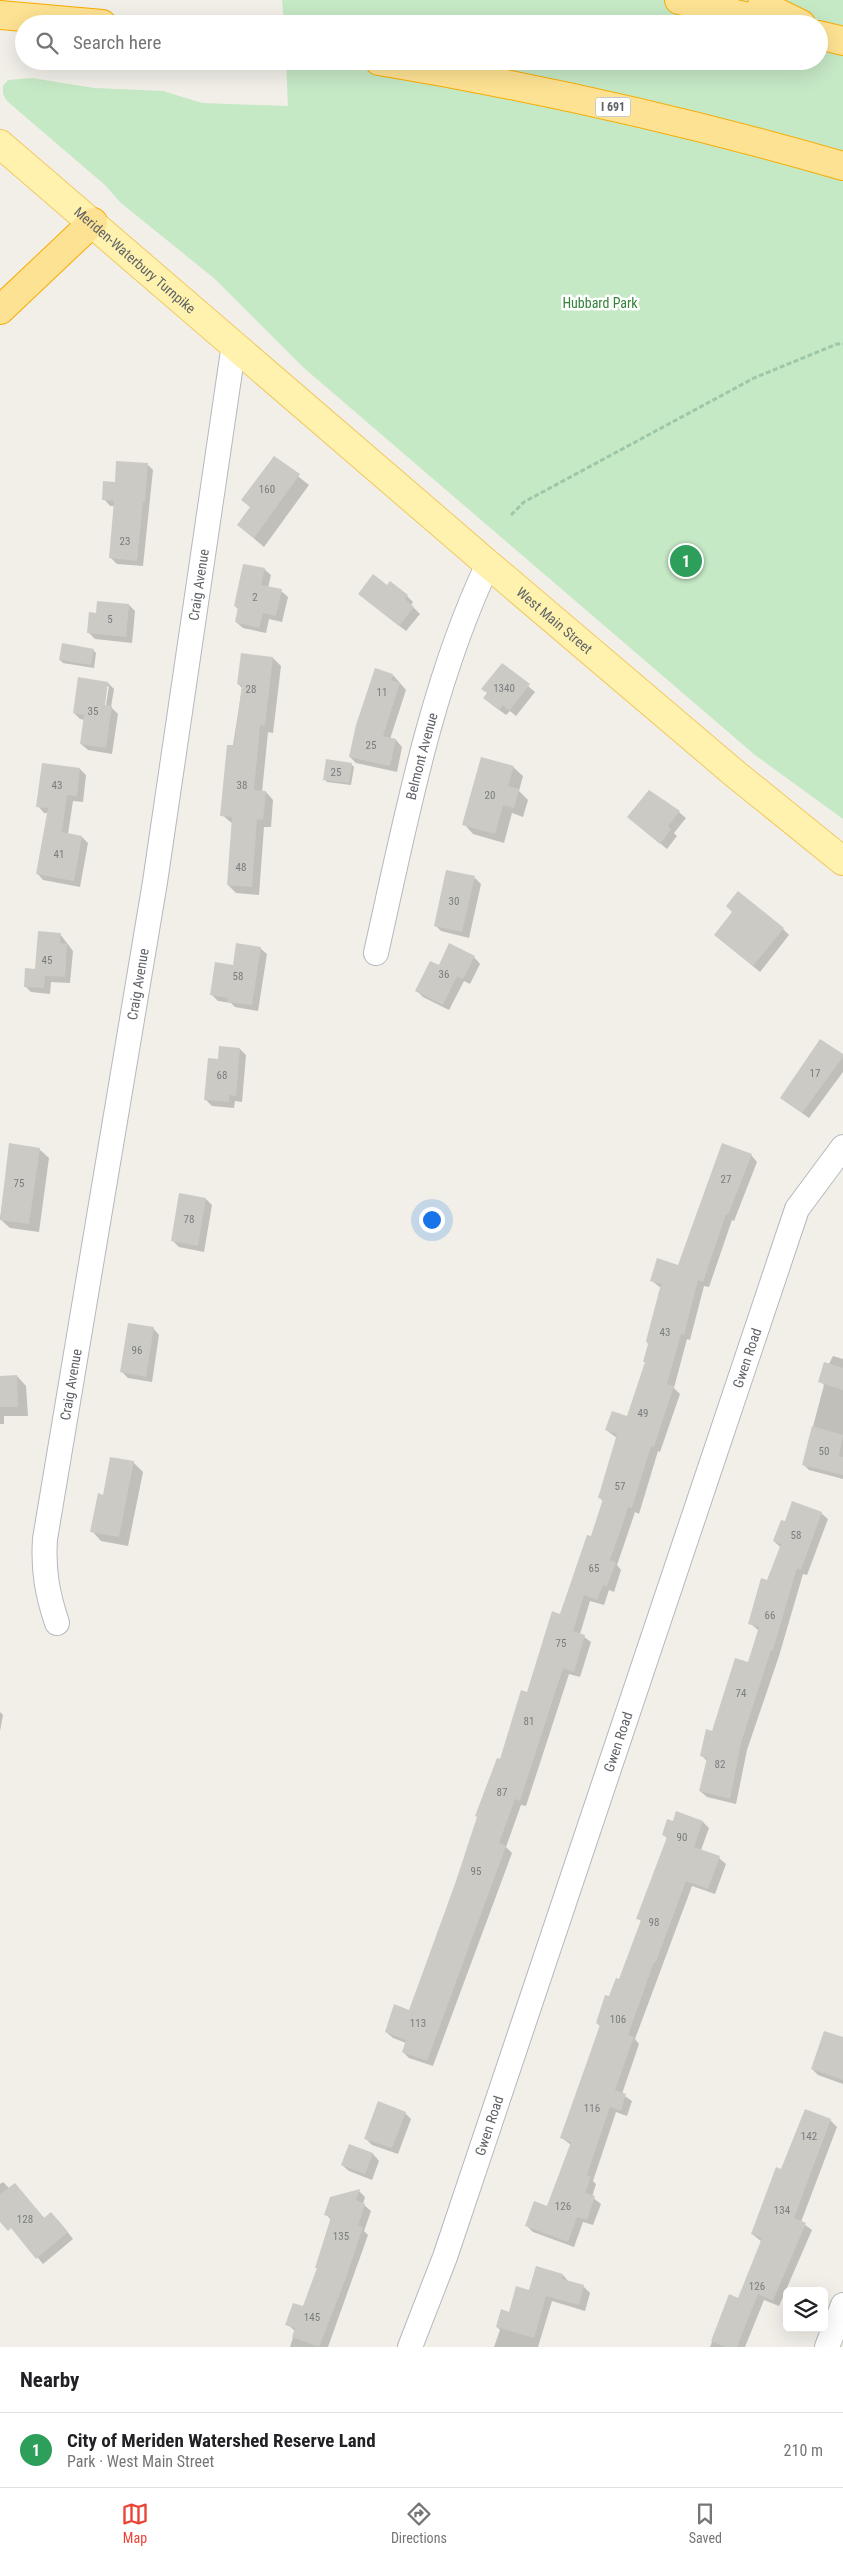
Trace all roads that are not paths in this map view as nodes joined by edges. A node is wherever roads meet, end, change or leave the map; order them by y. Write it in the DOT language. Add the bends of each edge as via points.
graph roads {
  1 [pos="679,0"];
  2 [pos="751,0"];
  3 [pos="0,14"];
  4 [pos="740,15"];
  5 [pos="782,15"];
  6 [pos="15,16"];
  7 [pos="15,31"];
  8 [pos="0,32"];
  9 [pos="426,70"];
  10 [pos="0,144"];
  11 [pos="843,166"];
  12 [pos="93,222"];
  13 [pos="0,310"];
  14 [pos="234,344"];
  15 [pos="270,376"];
  16 [pos="488,564"];
  17 [pos="843,861"];
  18 [pos="376,953"];
  19 [pos="843,1147"];
  20 [pos="57,1622"];
  21 [pos="843,2305"];
  22 [pos="410,2347"];
  23 [pos="827,2347"];
  1 -- 4 [label="highway"];
  2 -- 5 [label="highway"];
  3 -- 6 [label="highway"];
  7 -- 8 [label="highway"];
  9 -- 11 [label="highway, I 691" via="591,102"];
  10 -- 12 [label="main road, Meriden-Waterbury Turnpike"];
  12 -- 13 [label="highway"];
  12 -- 14 [label="main road, Meriden-Waterbury Turnpike"];
  14 -- 15 [label="main road, Meriden-Waterbury Turnpike"];
  14 -- 20 [label="street, Craig Avenue" via="138,986 45,1539 43,1568 47,1594"];
  15 -- 16 [label="main road, West Main Street"];
  16 -- 17 [label="main road, West Main Street" via="726,767"];
  16 -- 18 [label="street, Belmont Avenue" via="452,653 407,817"];
  19 -- 22 [label="street, Gwen Road" via="797,1209 448,2248"];
  21 -- 23 [label="street"];
}
